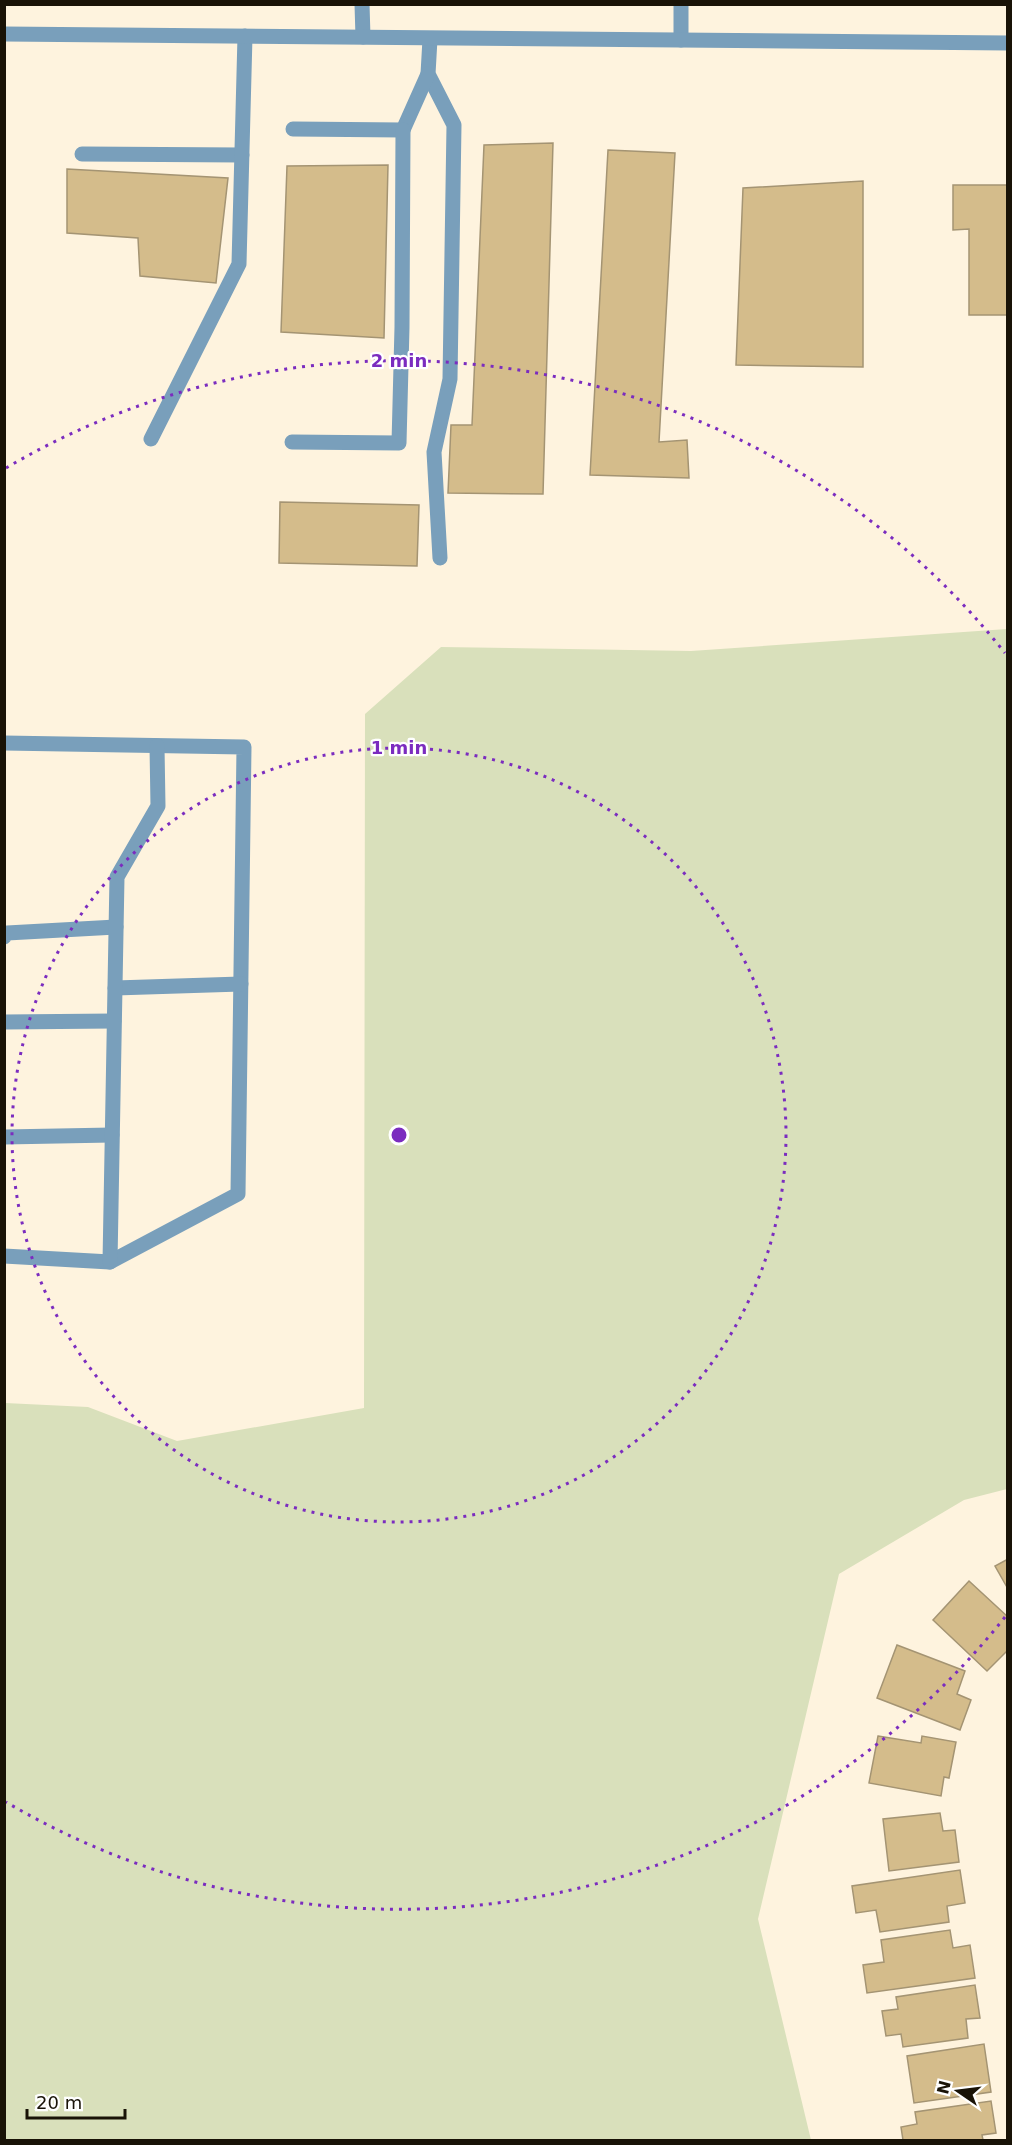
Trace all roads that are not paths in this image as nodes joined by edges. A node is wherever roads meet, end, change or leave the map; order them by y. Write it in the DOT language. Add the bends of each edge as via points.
graph roads {
  1 [pos="362,4"];
  2 [pos="681,4"];
  3 [pos="4,34"];
  4 [pos="245,36"];
  5 [pos="363,37"];
  6 [pos="430,39"];
  7 [pos="681,40"];
  8 [pos="1008,43"];
  9 [pos="428,75"];
  10 [pos="293,129"];
  11 [pos="403,130"];
  12 [pos="82,154"];
  13 [pos="242,155"];
  14 [pos="151,439"];
  15 [pos="292,442"];
  16 [pos="440,558"];
  17 [pos="4,743"];
  18 [pos="157,746"];
  19 [pos="116,927"];
  20 [pos="4,937"];
  21 [pos="241,984"];
  22 [pos="115,988"];
  23 [pos="114,1021"];
  24 [pos="4,1022"];
  25 [pos="112,1135"];
  26 [pos="4,1137"];
  27 [pos="4,1256"];
  28 [pos="110,1262"];
  1 -- 5 [label="street"];
  2 -- 7 [label="street"];
  3 -- 4 [label="street"];
  4 -- 5 [label="street"];
  4 -- 13 [label="street"];
  5 -- 6 [label="street"];
  6 -- 7 [label="street"];
  6 -- 9 [label="street"];
  7 -- 8 [label="street"];
  9 -- 11 [label="street"];
  9 -- 16 [label="street" via="454,124 450,379 434,452"];
  10 -- 11 [label="street"];
  11 -- 15 [label="street" via="399,443"];
  12 -- 13 [label="street"];
  13 -- 14 [label="street" via="239,264"];
  17 -- 18 [label="street"];
  18 -- 19 [label="street" via="158,806 117,878"];
  18 -- 21 [label="street" via="244,747"];
  19 -- 20 [label="street" via="7,933"];
  19 -- 22 [label="street"];
  21 -- 22 [label="street"];
  21 -- 28 [label="street" via="238,1194"];
  22 -- 23 [label="street"];
  23 -- 24 [label="street"];
  23 -- 25 [label="street"];
  25 -- 26 [label="street"];
  25 -- 28 [label="street"];
  27 -- 28 [label="street"];
}
